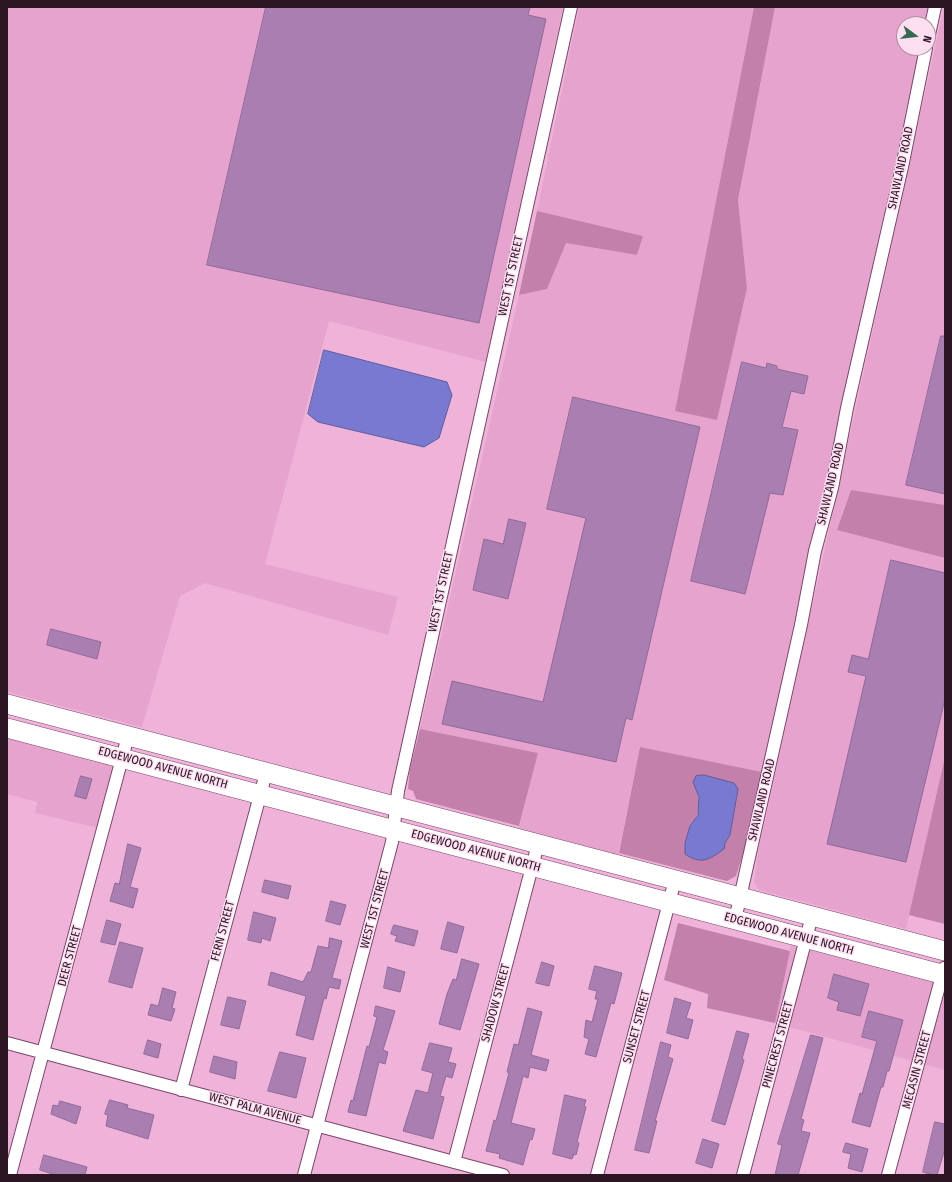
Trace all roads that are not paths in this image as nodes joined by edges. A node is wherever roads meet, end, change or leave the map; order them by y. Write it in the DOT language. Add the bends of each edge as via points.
graph roads {
  1 [pos="571,7"];
  2 [pos="924,56"];
  3 [pos="7,704"];
  4 [pos="7,728"];
  5 [pos="128,736"];
  6 [pos="122,758"];
  7 [pos="266,773"];
  8 [pos="260,794"];
  9 [pos="396,806"];
  10 [pos="393,829"];
  11 [pos="538,844"];
  12 [pos="532,866"];
  13 [pos="675,880"];
  14 [pos="740,897"];
  15 [pos="670,902"];
  16 [pos="812,916"];
  17 [pos="735,920"];
  18 [pos="806,938"];
  19 [pos="945,951"];
  20 [pos="944,972"];
  21 [pos="7,1043"];
  22 [pos="44,1053"];
  23 [pos="181,1090"];
  24 [pos="318,1126"];
  25 [pos="454,1162"];
  26 [pos="10,1175"];
  27 [pos="304,1175"];
  28 [pos="503,1175"];
  29 [pos="597,1175"];
  30 [pos="743,1175"];
  31 [pos="888,1175"];
  1 -- 9 [label="street, WEST 1ST STREET"];
  2 -- 14 [label="street, SHAWLAND ROAD" via="847,408 832,488 815,551"];
  3 -- 5 [label="main road, EDGEWOOD AVENUE NORTH"];
  4 -- 6 [label="main road, EDGEWOOD AVENUE NORTH"];
  5 -- 6 [label="street, DEER STREET"];
  5 -- 7 [label="main road, EDGEWOOD AVENUE NORTH"];
  6 -- 8 [label="main road, EDGEWOOD AVENUE NORTH"];
  6 -- 22 [label="street, DEER STREET"];
  7 -- 8 [label="street, FERN STREET"];
  7 -- 9 [label="main road, EDGEWOOD AVENUE NORTH"];
  8 -- 10 [label="main road, EDGEWOOD AVENUE NORTH"];
  8 -- 23 [label="street, FERN STREET"];
  9 -- 10 [label="street, WEST 1ST STREET"];
  9 -- 11 [label="main road, EDGEWOOD AVENUE NORTH"];
  10 -- 12 [label="main road, EDGEWOOD AVENUE NORTH"];
  10 -- 24 [label="street, WEST 1ST STREET" via="392,842"];
  11 -- 12 [label="street, SHADOW STREET"];
  11 -- 13 [label="main road, EDGEWOOD AVENUE NORTH"];
  12 -- 15 [label="main road, EDGEWOOD AVENUE NORTH"];
  12 -- 25 [label="street, SHADOW STREET"];
  13 -- 14 [label="main road, EDGEWOOD AVENUE NORTH"];
  13 -- 15 [label="street, SUNSET STREET"];
  14 -- 16 [label="main road, EDGEWOOD AVENUE NORTH"];
  14 -- 17 [label="street, SHAWLAND ROAD"];
  15 -- 17 [label="main road, EDGEWOOD AVENUE NORTH"];
  15 -- 29 [label="street, SUNSET STREET"];
  16 -- 18 [label="street, PINECREST STREET"];
  16 -- 19 [label="main road, EDGEWOOD AVENUE NORTH"];
  17 -- 18 [label="main road, EDGEWOOD AVENUE NORTH"];
  18 -- 20 [label="main road, EDGEWOOD AVENUE NORTH"];
  18 -- 30 [label="street, PINECREST STREET"];
  20 -- 31 [label="street, MECASIN STREET"];
  21 -- 22 [label="street, WEST PALM AVENUE"];
  22 -- 23 [label="street, WEST PALM AVENUE"];
  22 -- 26 [label="street, DEER STREET"];
  23 -- 24 [label="street, WEST PALM AVENUE"];
  24 -- 25 [label="street, WEST PALM AVENUE"];
  24 -- 27 [label="street, WEST 1ST STREET"];
  25 -- 28 [label="street, WEST PALM AVENUE"];
}
